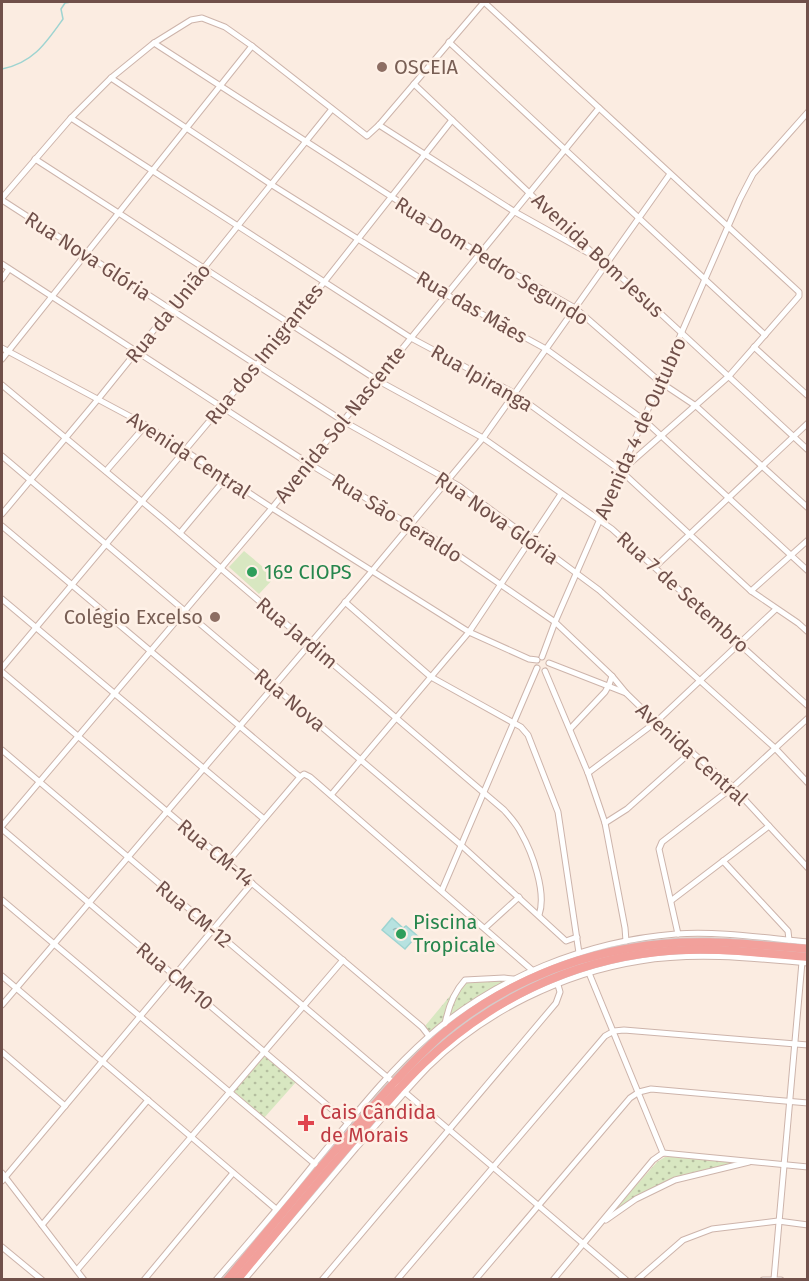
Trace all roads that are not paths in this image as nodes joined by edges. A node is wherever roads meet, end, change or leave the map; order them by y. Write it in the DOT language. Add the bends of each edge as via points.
graph roads {
  1 [pos="484,2"];
  2 [pos="449,42"];
  3 [pos="154,43"];
  4 [pos="252,46"];
  5 [pos="111,78"];
  6 [pos="414,84"];
  7 [pos="220,86"];
  8 [pos="599,108"];
  9 [pos="332,109"];
  10 [pos="807,112"];
  11 [pos="71,118"];
  12 [pos="452,120"];
  13 [pos="379,125"];
  14 [pos="186,128"];
  15 [pos="306,141"];
  16 [pos="565,150"];
  17 [pos="425,154"];
  18 [pos="35,159"];
  19 [pos="152,170"];
  20 [pos="670,174"];
  21 [pos="272,185"];
  22 [pos="530,192"];
  23 [pos="392,196"];
  24 [pos="2,199"];
  25 [pos="515,212"];
  26 [pos="118,213"];
  27 [pos="639,218"];
  28 [pos="238,226"];
  29 [pos="728,226"];
  30 [pos="358,239"];
  31 [pos="579,240"];
  32 [pos="576,247"];
  33 [pos="85,254"];
  34 [pos="480,254"];
  35 [pos="599,259"];
  36 [pos="606,263"];
  37 [pos="2,264"];
  38 [pos="204,268"];
  39 [pos="9,269"];
  40 [pos="2,279"];
  41 [pos="705,279"];
  42 [pos="324,282"];
  43 [pos="447,295"];
  44 [pos="51,297"];
  45 [pos="575,308"];
  46 [pos="171,309"];
  47 [pos="291,324"];
  48 [pos="682,333"];
  49 [pos="765,334"];
  50 [pos="411,338"];
  51 [pos="754,347"];
  52 [pos="2,348"];
  53 [pos="546,349"];
  54 [pos="8,351"];
  55 [pos="136,352"];
  56 [pos="2,359"];
  57 [pos="256,365"];
  58 [pos="729,376"];
  59 [pos="377,380"];
  60 [pos="660,382"];
  61 [pos="2,385"];
  62 [pos="514,393"];
  63 [pos="807,396"];
  64 [pos="99,398"];
  65 [pos="696,406"];
  66 [pos="221,407"];
  67 [pos="644,420"];
  68 [pos="343,421"];
  69 [pos="807,423"];
  70 [pos="146,425"];
  71 [pos="662,436"];
  72 [pos="794,436"];
  73 [pos="66,438"];
  74 [pos="483,438"];
  75 [pos="807,450"];
  76 [pos="184,451"];
  77 [pos="2,456"];
  78 [pos="308,463"];
  79 [pos="762,466"];
  80 [pos="105,471"];
  81 [pos="621,471"];
  82 [pos="226,478"];
  83 [pos="30,480"];
  84 [pos="447,481"];
  85 [pos="561,494"];
  86 [pos="729,498"];
  87 [pos="141,501"];
  88 [pos="272,508"];
  89 [pos="807,508"];
  90 [pos="2,514"];
  91 [pos="599,521"];
  92 [pos="410,525"];
  93 [pos="2,526"];
  94 [pos="180,534"];
  95 [pos="690,535"];
  96 [pos="530,540"];
  97 [pos="807,540"];
  98 [pos="106,544"];
  99 [pos="791,555"];
  100 [pos="655,567"];
  101 [pos="221,568"];
  102 [pos="372,571"];
  103 [pos="807,571"];
  104 [pos="577,573"];
  105 [pos="71,585"];
  106 [pos="500,585"];
  107 [pos="751,591"];
  108 [pos="2,599"];
  109 [pos="345,602"];
  110 [pos="776,609"];
  111 [pos="184,611"];
  112 [pos="555,622"];
  113 [pos="35,627"];
  114 [pos="469,632"];
  115 [pos="807,632"];
  116 [pos="310,644"];
  117 [pos="739,644"];
  118 [pos="150,651"];
  119 [pos="538,663"];
  120 [pos="547,667"];
  121 [pos="2,670"];
  122 [pos="612,676"];
  123 [pos="430,677"];
  124 [pos="699,681"];
  125 [pos="609,685"];
  126 [pos="274,686"];
  127 [pos="626,693"];
  128 [pos="114,694"];
  129 [pos="807,706"];
  130 [pos="396,718"];
  131 [pos="807,718"];
  132 [pos="512,722"];
  133 [pos="656,722"];
  134 [pos="240,726"];
  135 [pos="570,729"];
  136 [pos="78,736"];
  137 [pos="775,748"];
  138 [pos="2,750"];
  139 [pos="692,752"];
  140 [pos="361,760"];
  141 [pos="203,769"];
  142 [pos="588,772"];
  143 [pos="302,776"];
  144 [pos="39,782"];
  145 [pos="807,783"];
  146 [pos="733,787"];
  147 [pos="483,791"];
  148 [pos="331,795"];
  149 [pos="167,812"];
  150 [pos="264,819"];
  151 [pos="605,823"];
  152 [pos="769,826"];
  153 [pos="2,828"];
  154 [pos="461,845"];
  155 [pos="128,857"];
  156 [pos="723,861"];
  157 [pos="227,863"];
  158 [pos="807,868"];
  159 [pos="252,883"];
  160 [pos="442,890"];
  161 [pos="519,897"];
  162 [pos="2,900"];
  163 [pos="672,900"];
  164 [pos="89,903"];
  165 [pos="539,915"];
  166 [pos="485,928"];
  167 [pos="213,929"];
  168 [pos="678,934"];
  169 [pos="577,937"];
  170 [pos="789,940"];
  171 [pos="626,941"];
  172 [pos="807,942"];
  173 [pos="54,944"];
  174 [pos="807,949"];
  175 [pos="579,953"];
  176 [pos="624,957"];
  177 [pos="343,960"];
  178 [pos="640,961"];
  179 [pos="806,961"];
  180 [pos="606,968"];
  181 [pos="532,970"];
  182 [pos="590,973"];
  183 [pos="174,975"];
  184 [pos="2,976"];
  185 [pos="515,979"];
  186 [pos="558,984"];
  187 [pos="16,988"];
  188 [pos="2,1005"];
  189 [pos="303,1006"];
  190 [pos="494,1016"];
  191 [pos="140,1017"];
  192 [pos="477,1020"];
  193 [pos="446,1024"];
  194 [pos="465,1028"];
  195 [pos="614,1031"];
  196 [pos="429,1036"];
  197 [pos="795,1044"];
  198 [pos="807,1045"];
  199 [pos="451,1048"];
  200 [pos="2,1052"];
  201 [pos="264,1052"];
  202 [pos="102,1061"];
  203 [pos="396,1085"];
  204 [pos="229,1092"];
  205 [pos="639,1092"];
  206 [pos="148,1100"];
  207 [pos="789,1102"];
  208 [pos="807,1103"];
  209 [pos="65,1106"];
  210 [pos="348,1123"];
  211 [pos="448,1129"];
  212 [pos="191,1137"];
  213 [pos="663,1153"];
  214 [pos="754,1160"];
  215 [pos="315,1164"];
  216 [pos="784,1164"];
  217 [pos="492,1166"];
  218 [pos="807,1167"];
  219 [pos="233,1173"];
  220 [pos="3,1177"];
  221 [pos="538,1205"];
  222 [pos="276,1209"];
  223 [pos="778,1221"];
  224 [pos="600,1224"];
  225 [pos="42,1225"];
  226 [pos="807,1226"];
  227 [pos="584,1244"];
  228 [pos="2,1247"];
  229 [pos="565,1265"];
  230 [pos="77,1270"];
  231 [pos="238,1279"];
  232 [pos="774,1279"];
  233 [pos="42,1280"];
  234 [pos="84,1280"];
  235 [pos="144,1280"];
  236 [pos="216,1280"];
  237 [pos="322,1280"];
  238 [pos="397,1280"];
  239 [pos="475,1280"];
  240 [pos="553,1280"];
  241 [pos="559,1280"];
  242 [pos="626,1280"];
  243 [pos="637,1280"];
  244 [pos="764,1280"];
  245 [pos="781,1280"];
  1 -- 2 [label="street"];
  1 -- 8 [label="street"];
  2 -- 6 [label="street"];
  2 -- 16 [label="street"];
  3 -- 4 [label="street" via="190,20 202,18 225,27"];
  3 -- 5 [label="street"];
  3 -- 7 [label="street, Rua Dom Pedro Segundo"];
  4 -- 7 [label="street"];
  4 -- 9 [label="street"];
  5 -- 11 [label="street"];
  5 -- 14 [label="street, Rua das Mães"];
  6 -- 12 [label="street, Avenida Bom Jesus"];
  6 -- 13 [label="street"];
  7 -- 14 [label="street"];
  7 -- 15 [label="street, Rua Dom Pedro Segundo"];
  8 -- 16 [label="street, Avenida Sol Nascente"];
  8 -- 20 [label="street"];
  9 -- 13 [label="street" via="367,136"];
  9 -- 15 [label="street, Rua da União"];
  10 -- 29 [label="street, Avenida 4 de Outubro" via="753,174"];
  11 -- 18 [label="street"];
  11 -- 19 [label="street, Rua Ipiranga"];
  12 -- 17 [label="street, Rua dos Imigrantes"];
  12 -- 22 [label="street, Avenida Bom Jesus"];
  13 -- 17 [label="street"];
  14 -- 19 [label="street"];
  14 -- 21 [label="street, Rua das Mães"];
  15 -- 21 [label="street, Rua da União"];
  15 -- 23 [label="street, Rua Dom Pedro Segundo"];
  16 -- 22 [label="street, Avenida Sol Nascente"];
  16 -- 27 [label="street"];
  17 -- 23 [label="street, Rua dos Imigrantes"];
  17 -- 25 [label="street"];
  18 -- 24 [label="street"];
  18 -- 26 [label="street, Rua 7 de Setembro"];
  19 -- 26 [label="street"];
  19 -- 28 [label="street, Rua Ipiranga"];
  20 -- 27 [label="street"];
  20 -- 29 [label="street"];
  21 -- 28 [label="street, Rua da União"];
  21 -- 30 [label="street, Rua das Mães"];
  22 -- 25 [label="street, Avenida Sol Nascente"];
  22 -- 31 [label="street, Avenida Bom Jesus"];
  23 -- 30 [label="street, Rua dos Imigrantes"];
  23 -- 34 [label="street, Rua Dom Pedro Segundo"];
  24 -- 33 [label="street, Rua Nova Glória"];
  25 -- 32 [label="street"];
  25 -- 34 [label="street, Avenida Sol Nascente"];
  26 -- 33 [label="street"];
  26 -- 38 [label="street, Rua 7 de Setembro"];
  27 -- 36 [label="street"];
  27 -- 41 [label="street"];
  28 -- 38 [label="street, Rua da União"];
  28 -- 42 [label="street, Rua Ipiranga"];
  29 -- 41 [label="street, Avenida 4 de Outubro"];
  29 -- 49 [label="street" via="799,292"];
  30 -- 42 [label="street, Rua dos Imigrantes"];
  30 -- 43 [label="street, Rua das Mães"];
  31 -- 32 [label="street"];
  31 -- 35 [label="street, Avenida Bom Jesus"];
  32 -- 35 [label="street"];
  33 -- 44 [label="street"];
  33 -- 46 [label="street, Rua Nova Glória"];
  34 -- 43 [label="street, Avenida Sol Nascente"];
  34 -- 45 [label="street, Rua Dom Pedro Segundo"];
  35 -- 36 [label="street, Avenida Bom Jesus"];
  36 -- 45 [label="street"];
  36 -- 48 [label="street, Avenida Bom Jesus"];
  37 -- 39 [label="street, Rua São Geraldo"];
  38 -- 46 [label="street, Rua da União"];
  38 -- 47 [label="street, Rua 7 de Setembro"];
  39 -- 40 [label="street"];
  39 -- 44 [label="street, Rua São Geraldo"];
  41 -- 48 [label="street, Avenida 4 de Outubro"];
  41 -- 49 [label="street"];
  42 -- 47 [label="street, Rua dos Imigrantes"];
  42 -- 50 [label="street, Rua Ipiranga"];
  43 -- 50 [label="street, Avenida Sol Nascente"];
  43 -- 53 [label="street, Rua das Mães"];
  44 -- 54 [label="street"];
  44 -- 55 [label="street, Rua São Geraldo"];
  45 -- 53 [label="street"];
  45 -- 60 [label="street, Rua Dom Pedro Segundo"];
  46 -- 55 [label="street, Rua da União"];
  46 -- 57 [label="street, Rua Nova Glória"];
  47 -- 57 [label="street, Rua dos Imigrantes"];
  47 -- 59 [label="street, Rua 7 de Setembro"];
  48 -- 58 [label="street, Avenida Bom Jesus"];
  48 -- 60 [label="street, Avenida 4 de Outubro"];
  49 -- 51 [label="street"];
  50 -- 59 [label="street, Avenida Sol Nascente"];
  50 -- 62 [label="street, Rua Ipiranga"];
  51 -- 58 [label="street"];
  51 -- 63 [label="street"];
  52 -- 54 [label="street, Avenida Central"];
  53 -- 62 [label="street"];
  53 -- 67 [label="street, Rua das Mães"];
  54 -- 56 [label="street"];
  54 -- 64 [label="street, Avenida Central"];
  55 -- 64 [label="street, Rua da União"];
  55 -- 66 [label="street, Rua São Geraldo"];
  57 -- 66 [label="street, Rua dos Imigrantes"];
  57 -- 68 [label="street, Rua Nova Glória"];
  58 -- 65 [label="street"];
  58 -- 72 [label="street, Avenida Bom Jesus"];
  59 -- 68 [label="street, Avenida Sol Nascente"];
  59 -- 74 [label="street, Rua 7 de Setembro"];
  60 -- 65 [label="street, Rua Dom Pedro Segundo"];
  60 -- 67 [label="street, Avenida 4 de Outubro"];
  61 -- 73 [label="street, Rua Jardim"];
  62 -- 74 [label="street"];
  62 -- 81 [label="street, Rua Ipiranga"];
  64 -- 70 [label="street, Avenida Central"];
  64 -- 73 [label="street, Rua da União"];
  65 -- 71 [label="street"];
  65 -- 79 [label="street, Rua Dom Pedro Segundo"];
  66 -- 76 [label="street, Rua dos Imigrantes"];
  66 -- 78 [label="street, Rua São Geraldo"];
  67 -- 71 [label="street, Rua das Mães"];
  67 -- 81 [label="street, Avenida 4 de Outubro"];
  68 -- 78 [label="street, Avenida Sol Nascente"];
  68 -- 84 [label="street, Rua Nova Glória"];
  69 -- 72 [label="street"];
  70 -- 76 [label="street, Avenida Central"];
  70 -- 80 [label="street"];
  71 -- 81 [label="street"];
  71 -- 86 [label="street, Rua das Mães"];
  72 -- 75 [label="street, Avenida Bom Jesus"];
  72 -- 79 [label="street"];
  73 -- 80 [label="street, Rua Jardim"];
  73 -- 83 [label="street, Rua da União"];
  74 -- 84 [label="street"];
  74 -- 85 [label="street, Rua 7 de Setembro"];
  76 -- 82 [label="street, Avenida Central"];
  76 -- 87 [label="street, Rua dos Imigrantes"];
  77 -- 83 [label="street, Rua Nova"];
  78 -- 88 [label="street, Avenida Sol Nascente"];
  78 -- 92 [label="street, Rua São Geraldo"];
  79 -- 86 [label="street"];
  79 -- 89 [label="street, Rua Dom Pedro Segundo"];
  80 -- 87 [label="street, Rua Jardim"];
  81 -- 91 [label="street, Avenida 4 de Outubro"];
  81 -- 95 [label="street, Rua Ipiranga"];
  82 -- 88 [label="street, Avenida Central"];
  82 -- 94 [label="street"];
  83 -- 90 [label="street, Rua da União"];
  83 -- 98 [label="street, Rua Nova"];
  84 -- 92 [label="street"];
  84 -- 96 [label="street, Rua Nova Glória"];
  85 -- 91 [label="street, Rua 7 de Setembro"];
  85 -- 96 [label="street"];
  86 -- 95 [label="street"];
  86 -- 99 [label="street, Rua das Mães"];
  87 -- 94 [label="street, Rua Jardim"];
  87 -- 98 [label="street, Rua dos Imigrantes"];
  88 -- 101 [label="street, Avenida Sol Nascente"];
  88 -- 102 [label="street, Avenida Central"];
  91 -- 100 [label="street, Rua 7 de Setembro"];
  91 -- 104 [label="street, Avenida 4 de Outubro"];
  92 -- 102 [label="street"];
  92 -- 106 [label="street, Rua São Geraldo"];
  93 -- 105 [label="street"];
  94 -- 101 [label="street, Rua Jardim"];
  95 -- 100 [label="street"];
  95 -- 107 [label="street, Rua Ipiranga"];
  96 -- 104 [label="street, Rua Nova Glória"];
  96 -- 106 [label="street"];
  97 -- 99 [label="street"];
  98 -- 105 [label="street, Rua dos Imigrantes"];
  98 -- 111 [label="street, Rua Nova"];
  99 -- 103 [label="street, Rua das Mães"];
  99 -- 107 [label="street"];
  100 -- 117 [label="street, Rua 7 de Setembro"];
  101 -- 111 [label="street, Avenida Sol Nascente"];
  101 -- 116 [label="street, Rua Jardim"];
  102 -- 109 [label="street"];
  102 -- 114 [label="street, Avenida Central"];
  104 -- 112 [label="street, Avenida 4 de Outubro"];
  104 -- 124 [label="street, Rua Nova Glória"];
  105 -- 113 [label="street, Rua dos Imigrantes"];
  105 -- 118 [label="street"];
  106 -- 112 [label="street, Rua São Geraldo"];
  106 -- 114 [label="street"];
  107 -- 110 [label="street, Rua Ipiranga"];
  108 -- 113 [label="street"];
  109 -- 116 [label="street"];
  109 -- 123 [label="street"];
  110 -- 115 [label="street, Rua Ipiranga"];
  110 -- 117 [label="street"];
  111 -- 118 [label="street, Avenida Sol Nascente"];
  111 -- 126 [label="street, Rua Nova"];
  112 -- 119 [label="street, Avenida 4 de Outubro"];
  112 -- 122 [label="street, Rua São Geraldo"];
  113 -- 121 [label="street, Rua dos Imigrantes"];
  113 -- 128 [label="street"];
  114 -- 119 [label="street, Avenida Central"];
  114 -- 123 [label="street"];
  116 -- 126 [label="street"];
  116 -- 130 [label="street, Rua Jardim"];
  117 -- 124 [label="street"];
  117 -- 129 [label="street, Rua 7 de Setembro"];
  118 -- 128 [label="street, Avenida Sol Nascente"];
  118 -- 134 [label="street"];
  119 -- 120 [label="street"];
  119 -- 120 [label="street, Avenida Central"];
  119 -- 132 [label="street, Avenida 4 de Outubro"];
  120 -- 125 [label="street, Avenida Central" via="558,667"];
  120 -- 135 [label="street"];
  121 -- 136 [label="street, Rua CM-14"];
  122 -- 125 [label="street"];
  122 -- 127 [label="street, Rua São Geraldo"];
  123 -- 130 [label="street"];
  123 -- 132 [label="street"];
  124 -- 133 [label="street"];
  124 -- 137 [label="street, Rua Nova Glória"];
  125 -- 127 [label="street, Avenida Central"];
  125 -- 135 [label="street"];
  126 -- 134 [label="street"];
  126 -- 140 [label="street, Rua Nova"];
  127 -- 133 [label="street, Avenida Central"];
  128 -- 136 [label="street, Avenida Sol Nascente"];
  128 -- 141 [label="street"];
  130 -- 140 [label="street"];
  130 -- 147 [label="street, Rua Jardim"];
  131 -- 137 [label="street"];
  132 -- 147 [label="street, Avenida 4 de Outubro"];
  132 -- 169 [label="street" via="528,735 558,812"];
  133 -- 139 [label="street, Avenida Central"];
  133 -- 142 [label="street"];
  134 -- 141 [label="street"];
  134 -- 143 [label="street"];
  135 -- 142 [label="street"];
  136 -- 144 [label="street, Avenida Sol Nascente"];
  136 -- 149 [label="street, Rua CM-14"];
  137 -- 145 [label="street, Rua Nova Glória"];
  137 -- 146 [label="street"];
  138 -- 144 [label="street, Rua CM-12"];
  139 -- 146 [label="street, Avenida Central"];
  139 -- 151 [label="street"];
  140 -- 148 [label="street"];
  140 -- 154 [label="street, Rua Nova"];
  141 -- 149 [label="street"];
  141 -- 150 [label="street"];
  142 -- 151 [label="street"];
  143 -- 148 [label="street" via="310,777"];
  143 -- 150 [label="street"];
  144 -- 153 [label="street, Avenida Sol Nascente"];
  144 -- 155 [label="street, Rua CM-12"];
  146 -- 152 [label="street, Avenida Central"];
  146 -- 163 [label="street" via="658,849"];
  147 -- 154 [label="street, Avenida 4 de Outubro"];
  147 -- 165 [label="street, Rua Jardim" via="504,810 532,855 542,907"];
  148 -- 160 [label="street"];
  149 -- 155 [label="street"];
  149 -- 157 [label="street, Rua CM-14"];
  150 -- 157 [label="street"];
  151 -- 171 [label="street"];
  152 -- 156 [label="street"];
  152 -- 158 [label="street, Avenida Central"];
  153 -- 164 [label="street, Rua CM-10"];
  154 -- 160 [label="street, Avenida 4 de Outubro"];
  154 -- 161 [label="street, Rua Nova"];
  155 -- 164 [label="street"];
  155 -- 167 [label="street, Rua CM-12"];
  156 -- 163 [label="street"];
  156 -- 170 [label="street" via="788,931"];
  157 -- 159 [label="street, Rua CM-14"];
  159 -- 167 [label="street"];
  159 -- 177 [label="street, Rua CM-14"];
  160 -- 166 [label="street"];
  161 -- 165 [label="street, Rua Nova"];
  161 -- 166 [label="street"];
  162 -- 173 [label="street"];
  163 -- 168 [label="street"];
  164 -- 173 [label="street"];
  164 -- 183 [label="street, Rua CM-10"];
  165 -- 169 [label="street, Rua Nova" via="566,941"];
  166 -- 181 [label="street"];
  167 -- 183 [label="street"];
  167 -- 189 [label="street, Rua CM-12"];
  168 -- 170 [label="street"];
  168 -- 171 [label="street"];
  169 -- 175 [label="street"];
  170 -- 172 [label="street"];
  171 -- 175 [label="street"];
  173 -- 187 [label="street"];
  173 -- 191 [label="street"];
  174 -- 203 [label="highway" via="691,942 631,947 580,960 489,1002 441,1035"];
  175 -- 181 [label="street"];
  176 -- 178 [label="highway"];
  176 -- 179 [label="highway" via="704,950"];
  176 -- 180 [label="highway"];
  176 -- 192 [label="highway" via="545,981"];
  177 -- 189 [label="street"];
  177 -- 196 [label="street, Rua CM-14"];
  178 -- 179 [label="street" via="696,956"];
  178 -- 180 [label="street"];
  179 -- 197 [label="street"];
  180 -- 182 [label="street"];
  181 -- 185 [label="street"];
  182 -- 186 [label="street"];
  182 -- 195 [label="street"];
  183 -- 191 [label="street"];
  183 -- 201 [label="street, Rua CM-10"];
  184 -- 187 [label="street"];
  185 -- 193 [label="street"];
  185 -- 193 [label="street" via="465,980 451,1004"];
  186 -- 190 [label="street"];
  186 -- 211 [label="street" via="556,1003"];
  187 -- 188 [label="street"];
  187 -- 202 [label="street"];
  189 -- 201 [label="street"];
  189 -- 203 [label="street, Rua CM-12"];
  190 -- 192 [label="highway"];
  190 -- 199 [label="street"];
  191 -- 202 [label="street"];
  191 -- 204 [label="street"];
  192 -- 194 [label="highway"];
  193 -- 196 [label="street"];
  194 -- 199 [label="highway"];
  194 -- 203 [label="highway"];
  195 -- 197 [label="street"];
  195 -- 205 [label="street"];
  195 -- 217 [label="street" via="605,1036"];
  196 -- 203 [label="street"];
  197 -- 198 [label="street"];
  197 -- 207 [label="street"];
  199 -- 203 [label="street"];
  200 -- 209 [label="street"];
  201 -- 204 [label="street"];
  201 -- 210 [label="street, Rua CM-10"];
  202 -- 206 [label="street"];
  202 -- 209 [label="street"];
  203 -- 210 [label="street"];
  203 -- 211 [label="street, Rua CM-12"];
  203 -- 231 [label="highway"];
  203 -- 231 [label="street" via="253,1274"];
  204 -- 212 [label="street"];
  204 -- 215 [label="street"];
  205 -- 207 [label="street" via="651,1089"];
  205 -- 213 [label="street"];
  205 -- 221 [label="street"];
  206 -- 212 [label="street"];
  206 -- 225 [label="street"];
  207 -- 208 [label="street"];
  207 -- 216 [label="street"];
  209 -- 220 [label="street"];
  210 -- 215 [label="street"];
  211 -- 217 [label="street, Rua CM-12"];
  211 -- 237 [label="street"];
  212 -- 219 [label="street"];
  212 -- 230 [label="street"];
  213 -- 214 [label="street"];
  213 -- 224 [label="street"];
  214 -- 216 [label="street"];
  214 -- 224 [label="street" via="675,1180 636,1199"];
  215 -- 222 [label="street"];
  216 -- 218 [label="street"];
  216 -- 223 [label="street"];
  217 -- 221 [label="street, Rua CM-12"];
  217 -- 238 [label="street"];
  219 -- 222 [label="street"];
  219 -- 235 [label="street"];
  220 -- 225 [label="street"];
  221 -- 227 [label="street, Rua CM-12"];
  221 -- 239 [label="street"];
  222 -- 236 [label="street"];
  223 -- 226 [label="street"];
  223 -- 232 [label="street"];
  223 -- 243 [label="street" via="712,1229 683,1240"];
  224 -- 227 [label="street"];
  225 -- 230 [label="street"];
  227 -- 229 [label="street"];
  227 -- 242 [label="street, Rua CM-12"];
  228 -- 233 [label="street"];
  229 -- 240 [label="street"];
  229 -- 241 [label="street"];
  230 -- 234 [label="street"];
  232 -- 244 [label="street"];
  232 -- 245 [label="street"];
}
